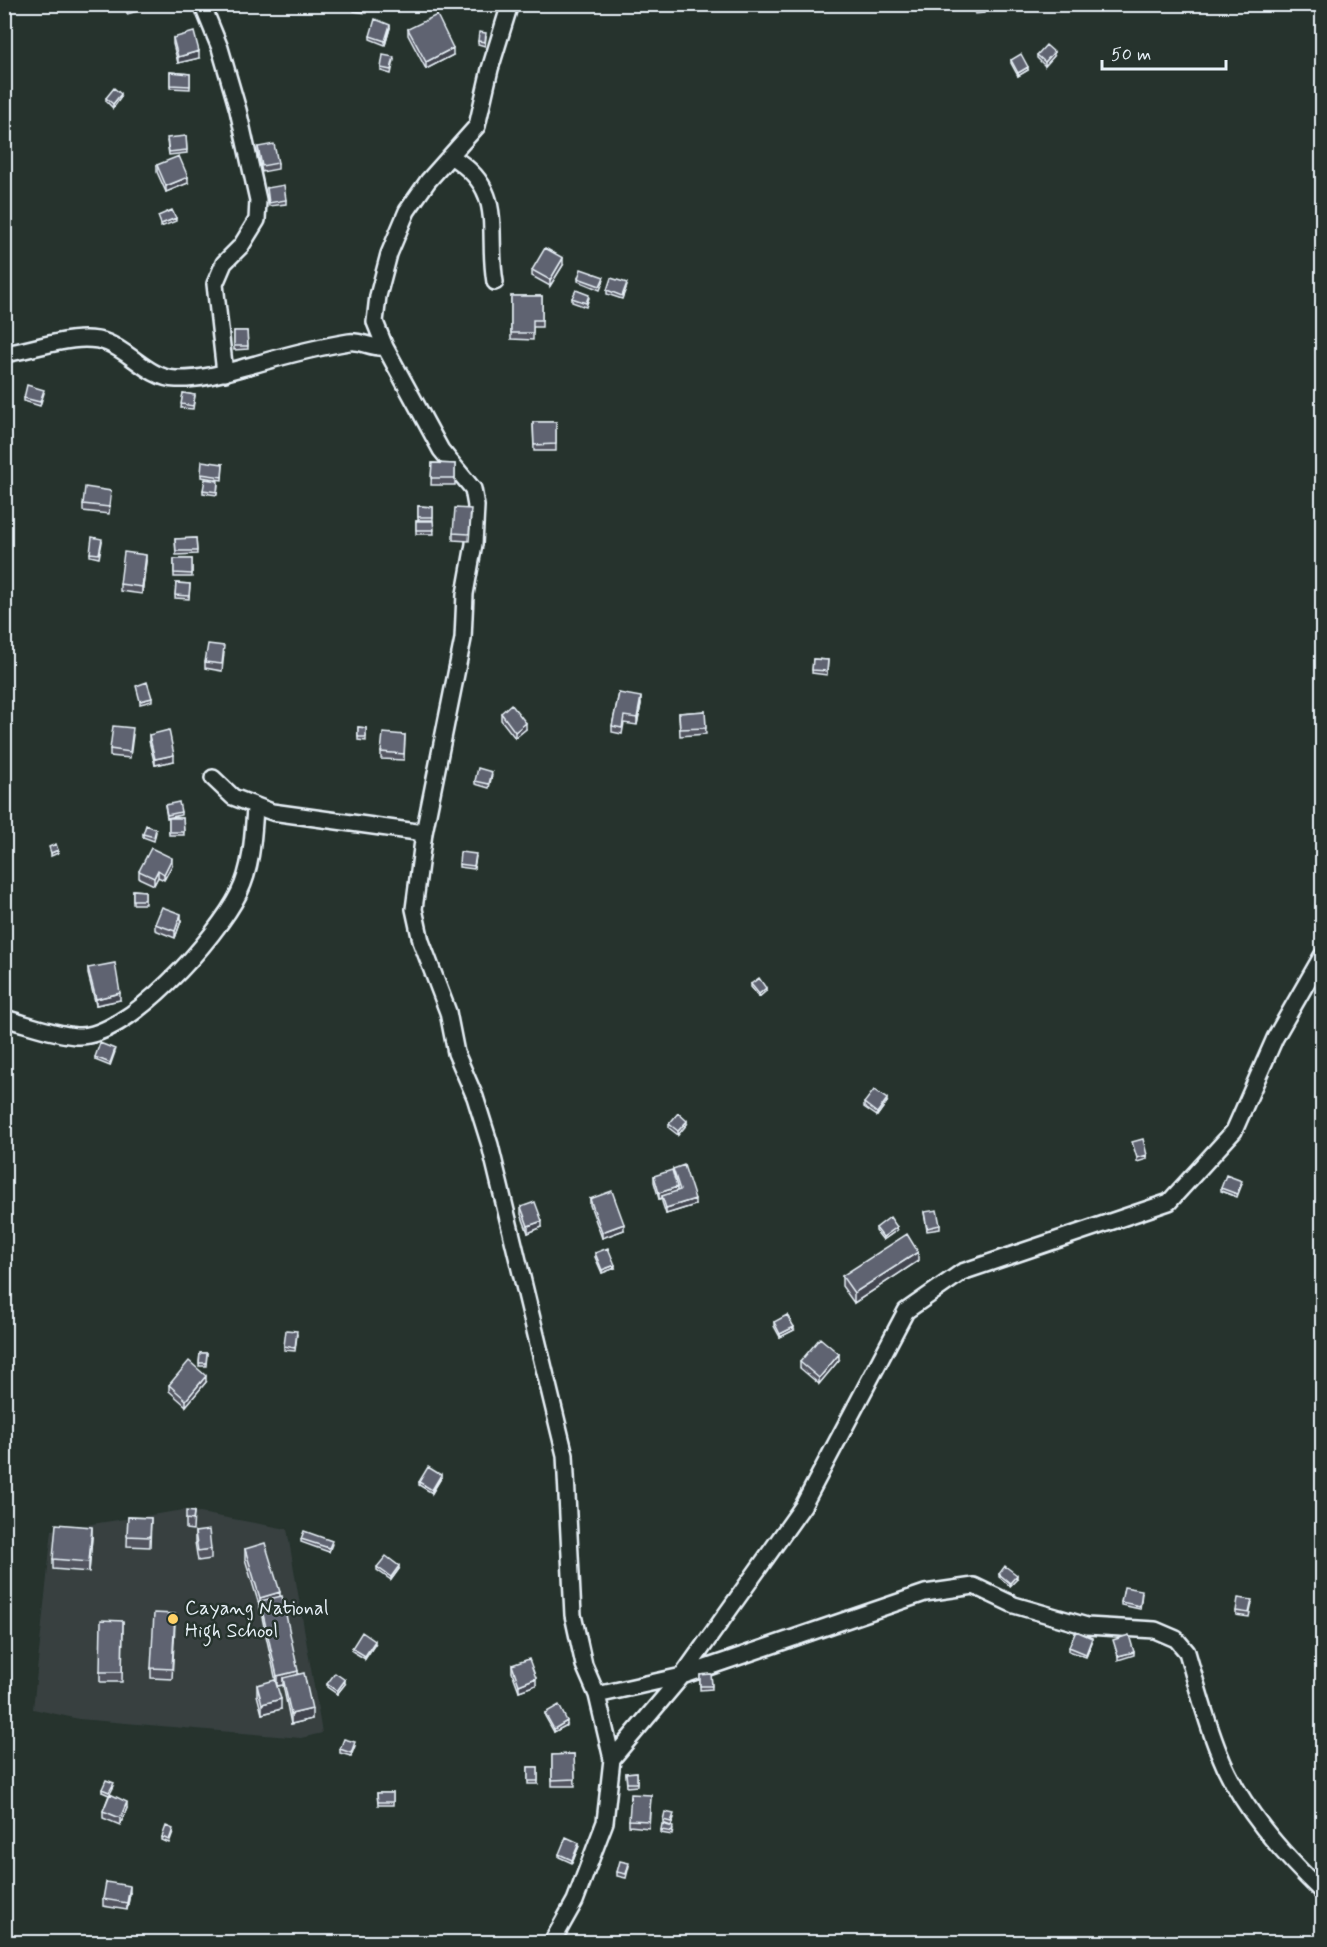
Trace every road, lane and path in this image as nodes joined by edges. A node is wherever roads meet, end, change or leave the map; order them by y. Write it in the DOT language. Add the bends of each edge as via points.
graph roads {
  1 [pos="202,4"];
  2 [pos="510,4"];
  3 [pos="452,157"];
  4 [pos="495,282"];
  5 [pos="385,347"];
  6 [pos="4,354"];
  7 [pos="225,373"];
  8 [pos="213,778"];
  9 [pos="255,808"];
  10 [pos="424,833"];
  11 [pos="1323,956"];
  12 [pos="4,1018"];
  13 [pos="682,1676"];
  14 [pos="597,1695"];
  15 [pos="612,1759"];
  16 [pos="1323,1892"];
  17 [pos="552,1942"];
  1 -- 7 [label="street" via="238,110 258,200 257,220 241,246 224,263 215,284"];
  2 -- 3 [label="street" via="477,126"];
  3 -- 4 [label="street" via="469,167 492,205 491,259"];
  3 -- 5 [label="street" via="428,181 407,211 389,254 375,322"];
  5 -- 7 [label="street" via="353,341"];
  5 -- 10 [label="street" via="441,450 473,489 476,506 463,639"];
  6 -- 7 [label="street" via="89,339 108,343 172,380 204,379"];
  8 -- 9 [label="street" via="233,797"];
  9 -- 10 [label="street"];
  9 -- 12 [label="street" via="247,872 239,893 184,969 143,1004 116,1025 77,1036"];
  10 -- 14 [label="street" via="414,909 421,941 448,1012 456,1053 490,1145 565,1455 573,1615 584,1665"];
  11 -- 13 [label="street" via="1275,1038 1234,1131 1168,1202 962,1272 906,1311 803,1506"];
  13 -- 14 [label="street"];
  13 -- 15 [label="street"];
  13 -- 16 [label="street" via="925,1593 974,1586 1014,1605 1087,1626 1155,1630 1176,1639 1187,1652 1219,1755 1247,1806 1291,1863"];
  14 -- 15 [label="street"];
  15 -- 17 [label="street" via="605,1822 575,1901"];
}
